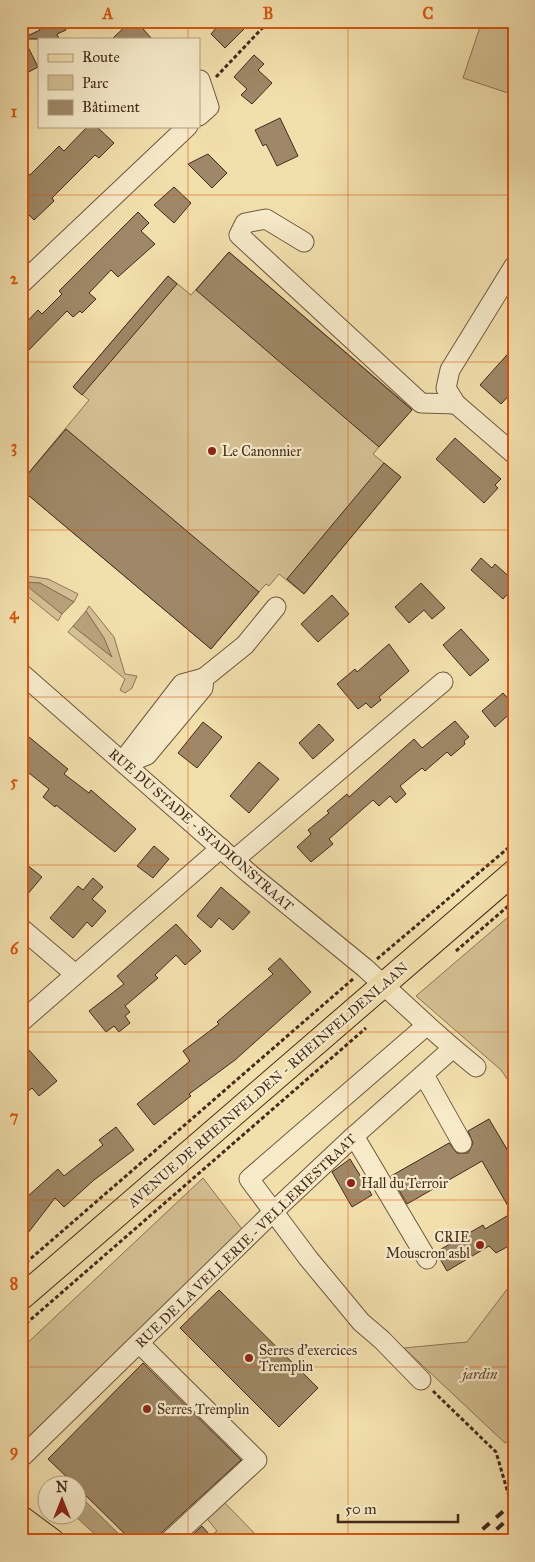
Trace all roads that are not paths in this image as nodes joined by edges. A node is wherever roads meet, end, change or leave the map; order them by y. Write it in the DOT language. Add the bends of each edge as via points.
graph roads {
  1 [pos="201,85"];
  2 [pos="200,115"];
  3 [pos="186,128"];
  4 [pos="304,242"];
  5 [pos="514,266"];
  6 [pos="21,284"];
  7 [pos="456,404"];
  8 [pos="514,454"];
  9 [pos="276,607"];
  10 [pos="21,673"];
  11 [pos="443,682"];
  12 [pos="125,764"];
  13 [pos="228,854"];
  14 [pos="514,872"];
  15 [pos="21,928"];
  16 [pos="75,974"];
  17 [pos="383,985"];
  18 [pos="21,1022"];
  19 [pos="427,1026"];
  20 [pos="453,1048"];
  21 [pos="476,1067"];
  22 [pos="424,1075"];
  23 [pos="354,1136"];
  24 [pos="462,1143"];
  25 [pos="273,1212"];
  26 [pos="426,1260"];
  27 [pos="21,1298"];
  28 [pos="140,1344"];
  29 [pos="421,1380"];
  30 [pos="21,1458"];
  31 [pos="21,1518"];
  32 [pos="52,1541"];
  33 [pos="169,1541"];
  1 -- 2 [label="street" via="209,107"];
  3 -- 6 [label="street"];
  4 -- 7 [label="street" via="266,219 245,223 239,235 421,403"];
  5 -- 7 [label="street" via="450,370 446,388"];
  7 -- 8 [label="street"];
  9 -- 12 [label="street" via="245,645 204,678 203,688 147,755"];
  10 -- 12 [label="street, RUE DU STADE - STADIONSTRAAT"];
  11 -- 13 [label="street"];
  12 -- 13 [label="street, RUE DU STADE - STADIONSTRAAT"];
  13 -- 16 [label="street"];
  13 -- 17 [label="street, RUE DU STADE - STADIONSTRAAT"];
  14 -- 17 [label="main road, AVENUE DE RHEINFELDEN - RHEINFELDENLAAN"];
  15 -- 16 [label="street"];
  16 -- 18 [label="street"];
  17 -- 19 [label="street, RUE DU STADE - STADIONSTRAAT"];
  17 -- 27 [label="main road, AVENUE DE RHEINFELDEN - RHEINFELDENLAAN"];
  19 -- 20 [label="street, RUE DU STADE - STADIONSTRAAT"];
  19 -- 25 [label="street" via="249,1179"];
  20 -- 21 [label="street"];
  20 -- 22 [label="street, RUE DE LA VELLERIE - VELLERIESTRAAT"];
  22 -- 23 [label="street, RUE DE LA VELLERIE - VELLERIESTRAAT"];
  22 -- 24 [label="street"];
  23 -- 25 [label="street, RUE DE LA VELLERIE - VELLERIESTRAAT"];
  23 -- 26 [label="street"];
  25 -- 28 [label="street, RUE DE LA VELLERIE - VELLERIESTRAAT"];
  25 -- 29 [label="street" via="361,1322"];
  28 -- 30 [label="street, RUE DE LA VELLERIE - VELLERIESTRAAT"];
  28 -- 33 [label="street" via="257,1460"];
  31 -- 32 [label="main road"];
}
